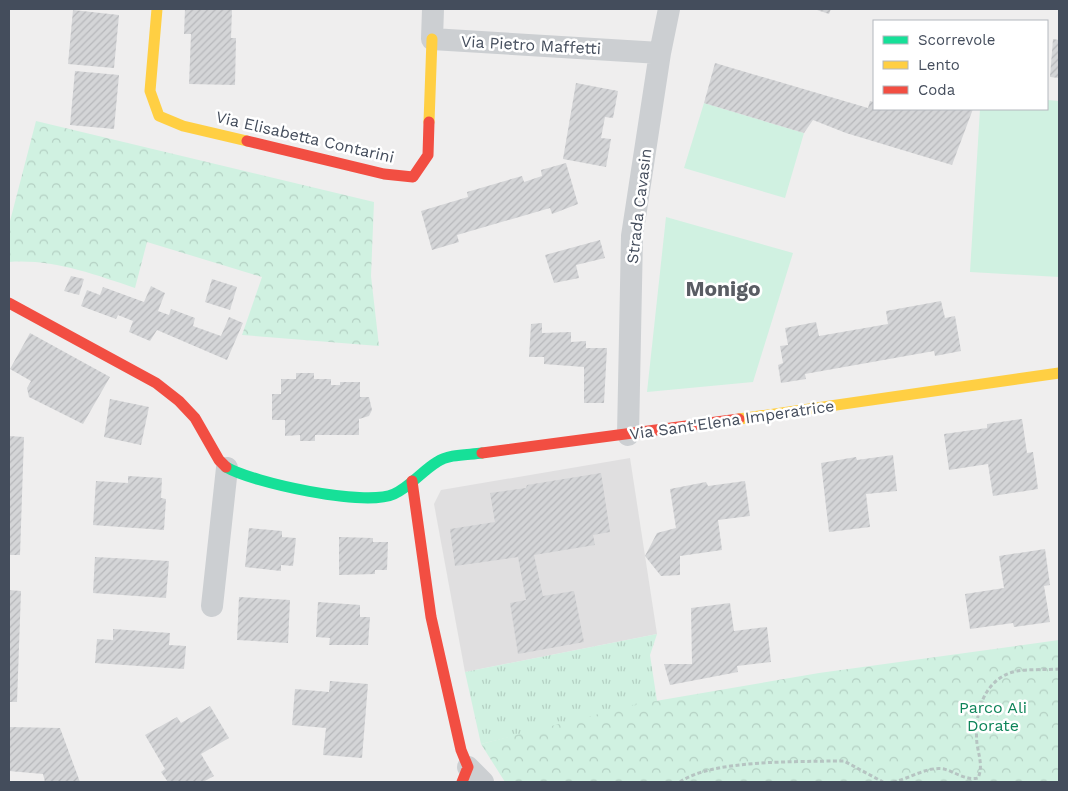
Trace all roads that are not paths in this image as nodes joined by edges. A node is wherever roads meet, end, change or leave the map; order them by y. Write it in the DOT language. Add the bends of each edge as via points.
graph roads {
  1 [pos="156,9"];
  2 [pos="433,9"];
  3 [pos="669,9"];
  4 [pos="432,39"];
  5 [pos="660,53"];
  6 [pos="9,303"];
  7 [pos="1059,373"];
  8 [pos="628,435"];
  9 [pos="227,468"];
  10 [pos="412,481"];
  11 [pos="212,606"];
  12 [pos="471,777"];
  1 -- 4 [label="street, Via Elisabetta Contarini" via="150,91 159,116 182,126 384,174 413,177 428,155"];
  2 -- 4 [label="street"];
  3 -- 5 [label="street, Strada Cavasin"];
  4 -- 5 [label="street, Via Pietro Maffetti"];
  5 -- 8 [label="street, Strada Cavasin" via="632,236"];
  6 -- 9 [label="street" via="156,383 195,418"];
  7 -- 8 [label="street, Via Sant'Elena Imperatrice"];
  8 -- 10 [label="street, Via Sant'Elena Imperatrice" via="446,458"];
  9 -- 10 [label="street, Via Sant'Elena Imperatrice" via="248,477 328,496 384,496 394,494"];
  9 -- 11 [label="street"];
  10 -- 12 [label="street" via="431,616 461,750"];
}
